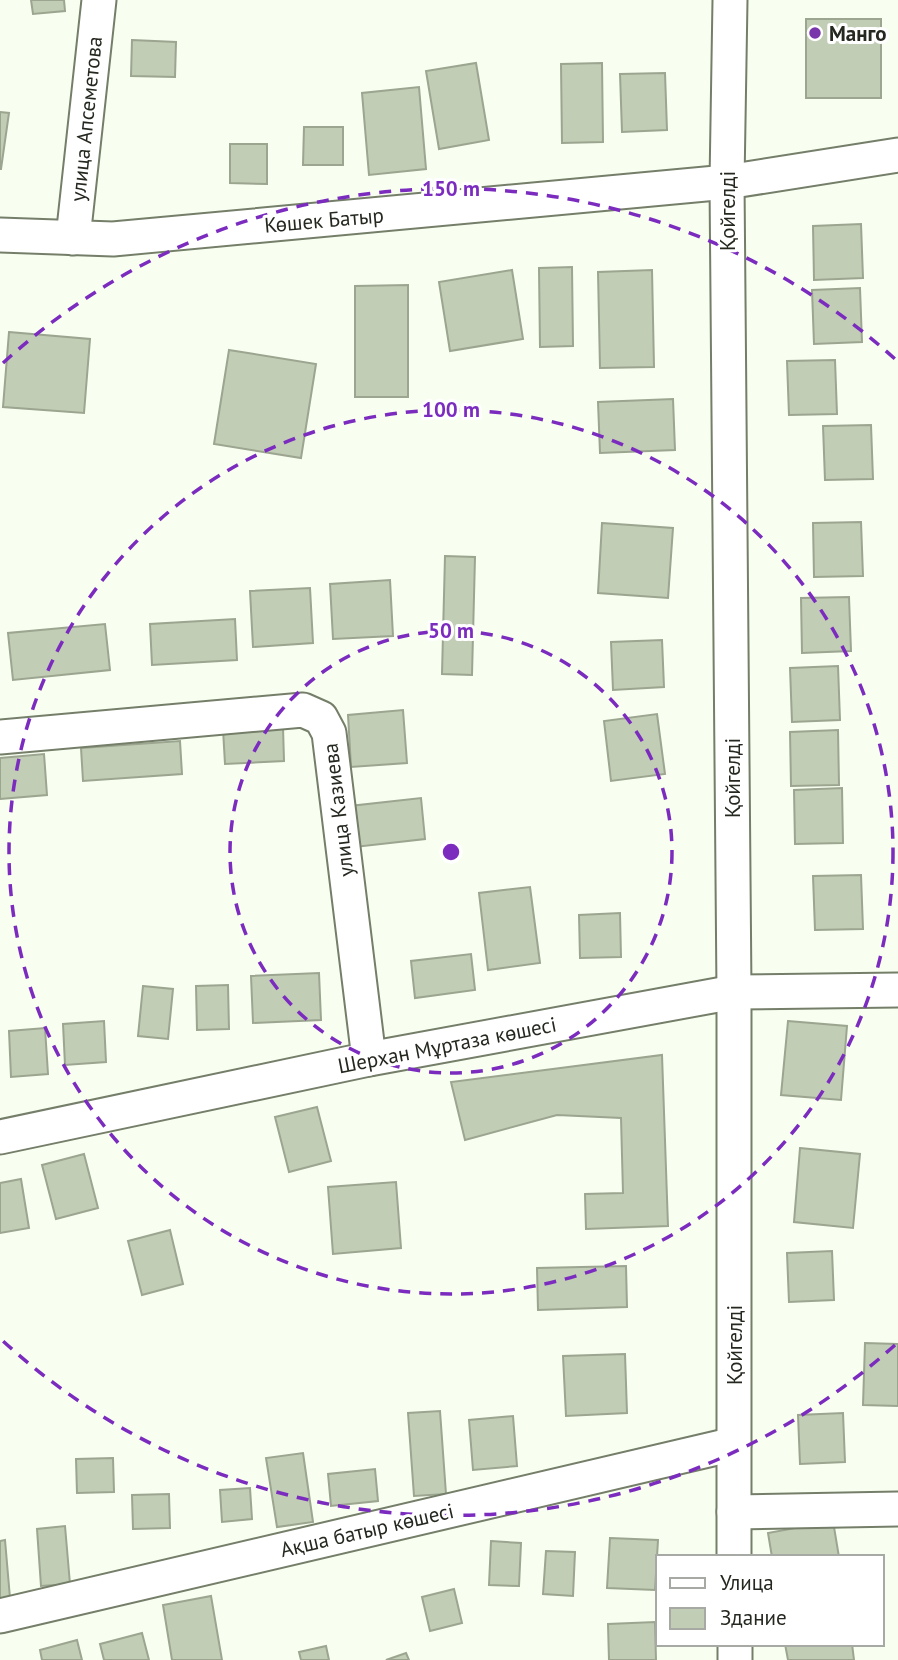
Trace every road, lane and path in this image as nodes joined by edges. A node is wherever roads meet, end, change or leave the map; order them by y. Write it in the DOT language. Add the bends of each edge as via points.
graph roads {
  1 [pos="99,0"];
  2 [pos="730,0"];
  3 [pos="898,155"];
  4 [pos="727,182"];
  5 [pos="0,235"];
  6 [pos="73,238"];
  7 [pos="0,737"];
  8 [pos="898,990"];
  9 [pos="734,992"];
  10 [pos="369,1059"];
  11 [pos="0,1138"];
  12 [pos="734,1444"];
  13 [pos="898,1509"];
  14 [pos="734,1512"];
  15 [pos="734,1555"];
  16 [pos="0,1616"];
  1 -- 6 [label="street, улица Апсеметова"];
  2 -- 4 [label="street, Қойгелді"];
  3 -- 4 [label="street, Көшек Батыр"];
  4 -- 6 [label="street, Көшек Батыр" via="113,239"];
  4 -- 9 [label="street, Қойгелді"];
  5 -- 6 [label="street, Көшек Батыр"];
  7 -- 10 [label="street, улица Казиева" via="303,710 321,718 329,733"];
  8 -- 9 [label="street, Шерхан Мұртаза көшесі"];
  9 -- 10 [label="street, Шерхан Мұртаза көшесі"];
  9 -- 12 [label="street, Қойгелді"];
  10 -- 11 [label="street, Шерхан Мұртаза көшесі"];
  12 -- 14 [label="street, Қойгелді"];
  12 -- 16 [label="street, Ақша батыр көшесі"];
  13 -- 14 [label="street"];
  14 -- 15 [label="street, Қойгелді"];
}
